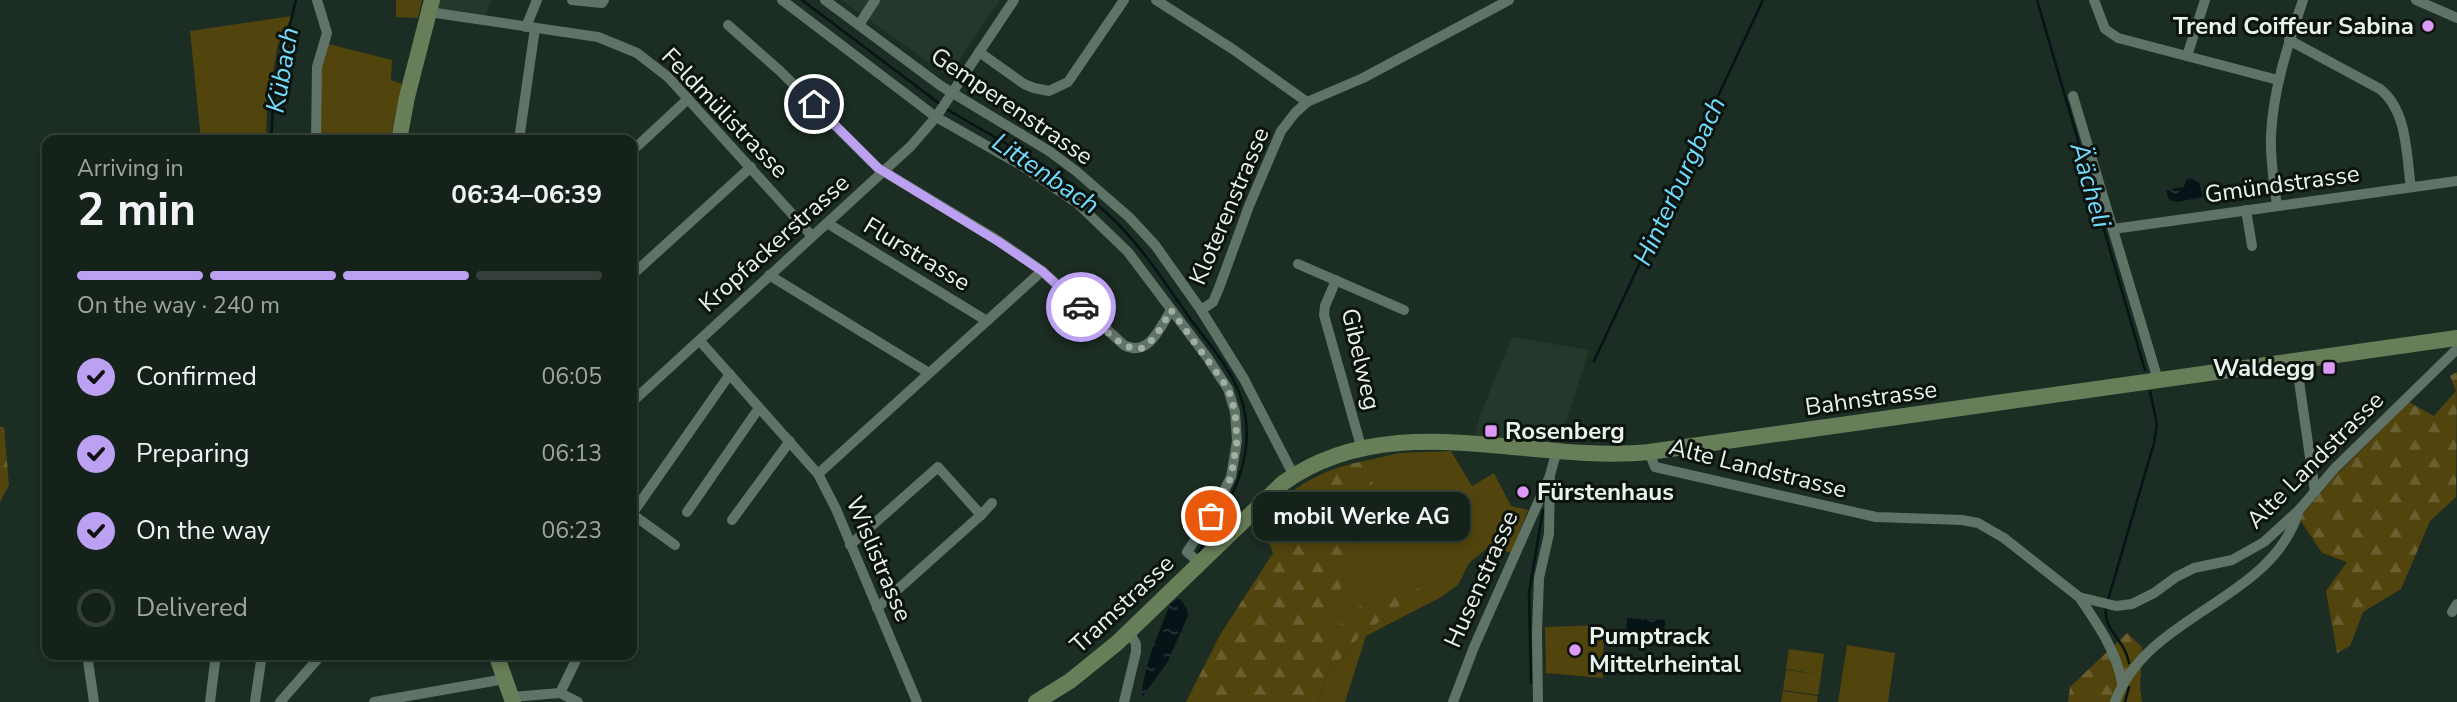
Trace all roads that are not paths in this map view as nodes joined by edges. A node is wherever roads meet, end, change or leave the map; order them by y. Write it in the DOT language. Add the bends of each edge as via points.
graph roads {
  1 [pos="317,0"];
  2 [pos="537,0"];
  3 [pos="572,0"];
  4 [pos="604,0"];
  5 [pos="782,0"];
  6 [pos="825,0"];
  7 [pos="875,0"];
  8 [pos="1014,0"];
  9 [pos="1125,0"];
  10 [pos="1156,0"];
  11 [pos="1509,0"];
  12 [pos="2094,0"];
  13 [pos="2205,0"];
  14 [pos="2303,0"];
  15 [pos="2416,0"];
  16 [pos="431,6"];
  17 [pos="2457,18"];
  18 [pos="728,24"];
  19 [pos="859,25"];
  20 [pos="531,27"];
  21 [pos="2289,40"];
  22 [pos="979,52"];
  23 [pos="2187,56"];
  24 [pos="2278,80"];
  25 [pos="950,96"];
  26 [pos="2073,96"];
  27 [pos="688,99"];
  28 [pos="1307,102"];
  29 [pos="938,114"];
  30 [pos="316,135"];
  31 [pos="401,135"];
  32 [pos="520,135"];
  33 [pos="637,146"];
  34 [pos="751,167"];
  35 [pos="884,172"];
  36 [pos="2457,181"];
  37 [pos="2411,187"];
  38 [pos="2277,206"];
  39 [pos="2246,210"];
  40 [pos="827,223"];
  41 [pos="2113,229"];
  42 [pos="812,236"];
  43 [pos="2252,246"];
  44 [pos="1298,264"];
  45 [pos="637,270"];
  46 [pos="1042,271"];
  47 [pos="769,275"];
  48 [pos="1336,280"];
  49 [pos="1204,309"];
  50 [pos="1171,310"];
  51 [pos="1404,310"];
  52 [pos="987,321"];
  53 [pos="2457,338"];
  54 [pos="700,341"];
  55 [pos="2457,349"];
  56 [pos="2296,360"];
  57 [pos="929,373"];
  58 [pos="730,374"];
  59 [pos="2158,380"];
  60 [pos="637,398"];
  61 [pos="759,408"];
  62 [pos="790,441"];
  63 [pos="1362,450"];
  64 [pos="1557,450"];
  65 [pos="1649,452"];
  66 [pos="818,474"];
  67 [pos="1550,475"];
  68 [pos="1294,476"];
  69 [pos="2315,492"];
  70 [pos="992,503"];
  71 [pos="637,507"];
  72 [pos="2300,510"];
  73 [pos="687,512"];
  74 [pos="981,515"];
  75 [pos="637,518"];
  76 [pos="732,520"];
  77 [pos="675,545"];
  78 [pos="850,545"];
  79 [pos="1200,563"];
  80 [pos="2079,597"];
  81 [pos="877,608"];
  82 [pos="1129,631"];
  83 [pos="88,660"];
  84 [pos="215,660"];
  85 [pos="261,660"];
  86 [pos="316,660"];
  87 [pos="498,660"];
  88 [pos="576,660"];
  89 [pos="505,678"];
  90 [pos="2122,683"];
  91 [pos="560,693"];
  92 [pos="513,700"];
  93 [pos="93,702"];
  94 [pos="210,702"];
  95 [pos="255,702"];
  96 [pos="280,702"];
  97 [pos="374,702"];
  98 [pos="578,702"];
  99 [pos="917,702"];
  100 [pos="1036,702"];
  101 [pos="1124,702"];
  102 [pos="1453,702"];
  103 [pos="1538,702"];
  104 [pos="2115,702"];
  1 -- 30 [label="street" via="327,33 317,67"];
  2 -- 20 [label="street"];
  3 -- 4 [label="street"];
  5 -- 29 [label="street"];
  6 -- 19 [label="street, Gemperenstrasse"];
  7 -- 19 [label="street"];
  8 -- 22 [label="street, Kropfackerstrasse"];
  9 -- 22 [label="street" via="1068,82 1049,91 1024,84"];
  10 -- 28 [label="street"];
  11 -- 28 [label="street, Kloterenstrasse" via="1363,78"];
  12 -- 23 [label="street" via="2110,34"];
  13 -- 23 [label="street"];
  14 -- 21 [label="street"];
  15 -- 17 [label="street"];
  16 -- 20 [label="street, Feldmülistrasse"];
  16 -- 31 [label="main road"];
  18 -- 35 [label="street"];
  19 -- 25 [label="street, Gemperenstrasse"];
  20 -- 27 [label="street, Feldmülistrasse" via="598,37 624,46 663,72"];
  20 -- 32 [label="street"];
  21 -- 24 [label="street"];
  21 -- 37 [label="street" via="2393,100"];
  22 -- 25 [label="street, Kropfackerstrasse"];
  23 -- 24 [label="street"];
  24 -- 38 [label="street" via="2271,136"];
  25 -- 29 [label="street, Kropfackerstrasse"];
  25 -- 49 [label="street, Gemperenstrasse" via="1049,151 1100,191 1155,245"];
  26 -- 41 [label="street"];
  27 -- 33 [label="street"];
  27 -- 34 [label="street, Feldmülistrasse"];
  28 -- 49 [label="street, Kloterenstrasse" via="1282,131 1213,302"];
  29 -- 35 [label="street, Kropfackerstrasse"];
  29 -- 50 [label="street" via="1077,203 1128,252"];
  34 -- 42 [label="street, Feldmülistrasse"];
  34 -- 45 [label="street"];
  35 -- 40 [label="street, Kropfackerstrasse"];
  35 -- 46 [label="street"];
  36 -- 37 [label="street, Gmündstrasse"];
  37 -- 38 [label="street, Gmündstrasse"];
  38 -- 39 [label="street, Gmündstrasse"];
  39 -- 41 [label="street, Gmündstrasse"];
  39 -- 43 [label="street"];
  40 -- 42 [label="street, Kropfackerstrasse"];
  40 -- 52 [label="street, Flurstrasse"];
  41 -- 59 [label="street"];
  42 -- 47 [label="street, Kropfackerstrasse"];
  44 -- 48 [label="street, Gibelweg"];
  46 -- 50 [label="street" via="1129,348 1149,343"];
  46 -- 52 [label="street"];
  47 -- 54 [label="street, Kropfackerstrasse"];
  47 -- 57 [label="street"];
  48 -- 51 [label="street, Gibelweg"];
  48 -- 63 [label="street, Gibelweg" via="1324,315"];
  49 -- 68 [label="street, Gemperenstrasse"];
  50 -- 79 [label="street" via="1228,388 1235,412 1237,441 1231,477 1188,552"];
  52 -- 57 [label="street"];
  53 -- 56 [label="main road, Bahnstrasse"];
  54 -- 58 [label="street, Wislistrasse"];
  54 -- 60 [label="street, Kropfackerstrasse"];
  55 -- 69 [label="street, Alte Landstrasse"];
  56 -- 59 [label="main road, Bahnstrasse"];
  56 -- 69 [label="street"];
  57 -- 66 [label="street"];
  58 -- 61 [label="street, Wislistrasse"];
  58 -- 71 [label="street"];
  59 -- 65 [label="main road, Bahnstrasse"];
  61 -- 62 [label="street, Wislistrasse"];
  61 -- 73 [label="street"];
  62 -- 66 [label="street, Wislistrasse"];
  62 -- 76 [label="street"];
  63 -- 64 [label="main road, Bahnstrasse" via="1405,442 1491,443"];
  63 -- 68 [label="main road, Bahnstrasse" via="1315,463"];
  64 -- 65 [label="main road, Bahnstrasse"];
  64 -- 67 [label="street"];
  65 -- 80 [label="street, Alte Landstrasse" via="1655,467 1861,514 1978,523"];
  66 -- 78 [label="street, Wislistrasse"];
  67 -- 102 [label="street, Husenstrasse"];
  67 -- 103 [label="street" via="1549,534 1539,578"];
  68 -- 79 [label="main road, Tramstrasse"];
  69 -- 72 [label="street, Alte Landstrasse"];
  70 -- 74 [label="street"];
  72 -- 80 [label="street, Alte Landstrasse" via="2248,553 2194,568 2132,604 2116,606"];
  72 -- 90 [label="street" via="2280,547 2253,578 2180,624"];
  74 -- 78 [label="street" via="941,465"];
  74 -- 81 [label="street"];
  75 -- 77 [label="street"];
  78 -- 81 [label="street, Wislistrasse"];
  79 -- 82 [label="main road, Tramstrasse"];
  80 -- 90 [label="street" via="2112,650"];
  81 -- 99 [label="street, Wislistrasse"];
  82 -- 100 [label="main road, Tramstrasse" via="1070,681"];
  82 -- 101 [label="street" via="1136,652"];
  83 -- 93 [label="street"];
  84 -- 94 [label="street"];
  85 -- 95 [label="street"];
  86 -- 96 [label="street"];
  87 -- 89 [label="main road"];
  88 -- 91 [label="street"];
  89 -- 92 [label="main road"];
  89 -- 97 [label="street"];
  90 -- 104 [label="street"];
  91 -- 92 [label="street"];
  91 -- 98 [label="street"];
}
